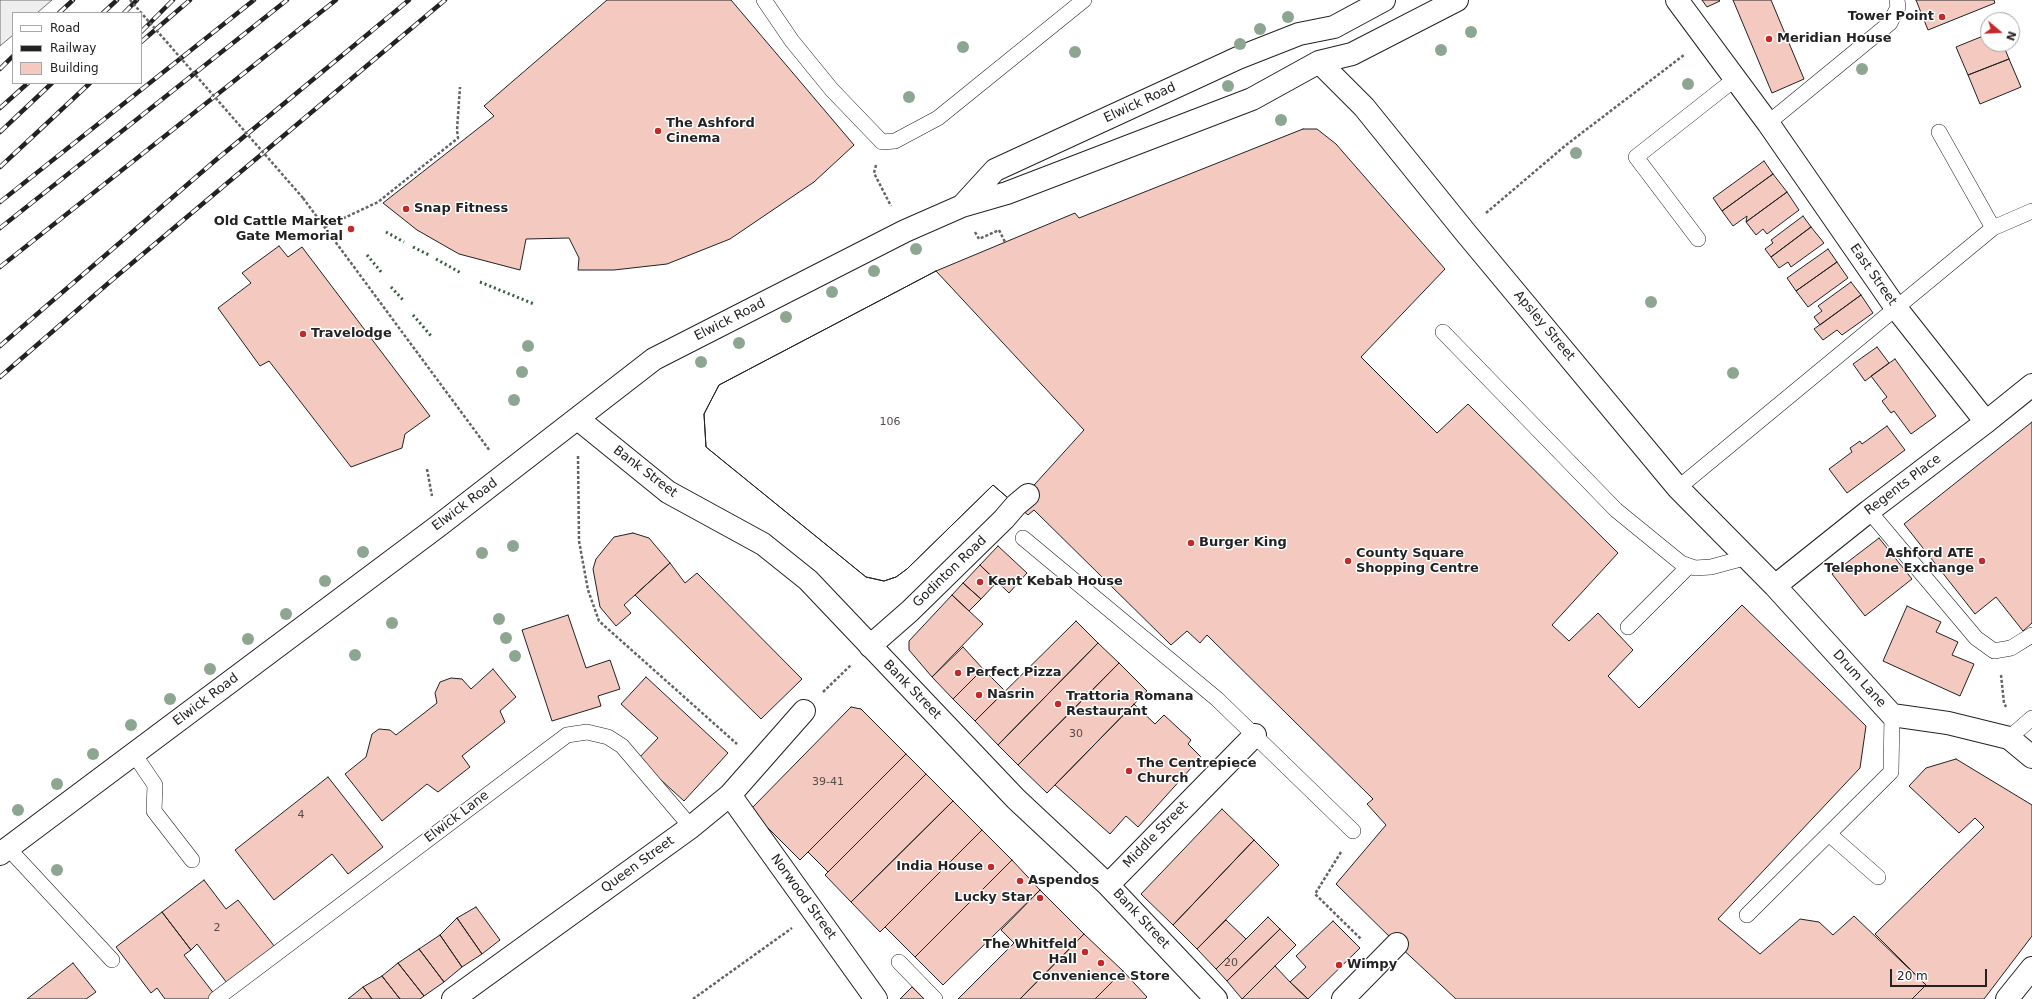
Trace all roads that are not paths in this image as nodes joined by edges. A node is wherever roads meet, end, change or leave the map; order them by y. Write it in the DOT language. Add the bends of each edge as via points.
graph roads {
  1 [pos="764,0"];
  2 [pos="1084,0"];
  3 [pos="1456,0"];
  4 [pos="1677,0"];
  5 [pos="1897,0"];
  6 [pos="1375,2"];
  7 [pos="1334,27"];
  8 [pos="1319,62"];
  9 [pos="1735,79"];
  10 [pos="1768,123"];
  11 [pos="1939,132"];
  12 [pos="962,206"];
  13 [pos="2032,211"];
  14 [pos="1993,228"];
  15 [pos="1698,239"];
  16 [pos="1896,308"];
  17 [pos="1443,332"];
  18 [pos="2032,386"];
  19 [pos="578,419"];
  20 [pos="1986,422"];
  21 [pos="1678,488"];
  22 [pos="1028,495"];
  23 [pos="1868,511"];
  24 [pos="1024,538"];
  25 [pos="1748,558"];
  26 [pos="1689,566"];
  27 [pos="1775,586"];
  28 [pos="1628,627"];
  29 [pos="2032,635"];
  30 [pos="870,646"];
  31 [pos="804,711"];
  32 [pos="1892,715"];
  33 [pos="2032,718"];
  34 [pos="2014,733"];
  35 [pos="1255,735"];
  36 [pos="134,754"];
  37 [pos="2032,757"];
  38 [pos="730,795"];
  39 [pos="691,827"];
  40 [pos="1353,831"];
  41 [pos="1829,834"];
  42 [pos="4,851"];
  43 [pos="192,860"];
  44 [pos="1878,877"];
  45 [pos="1108,885"];
  46 [pos="1747,915"];
  47 [pos="1390,952"];
  48 [pos="112,960"];
  49 [pos="899,962"];
  50 [pos="2032,968"];
  51 [pos="216,999"];
  52 [pos="453,999"];
  53 [pos="876,999"];
  54 [pos="935,999"];
  55 [pos="1216,999"];
  56 [pos="1343,999"];
  57 [pos="2007,999"];
  1 -- 2 [label="lane" via="792,41 832,90 882,142 895,141 938,118"];
  3 -- 8 [label="street, Elwick Road" via="1352,54"];
  4 -- 9 [label="street, East Street"];
  5 -- 10 [label="lane" via="1898,7 1890,23"];
  6 -- 7 [label="street, Elwick Road"];
  7 -- 8 [label="street"];
  7 -- 12 [label="street, Elwick Road" via="1299,34 1238,58 994,170"];
  8 -- 12 [label="street, Elwick Road" via="1252,99 1007,193"];
  8 -- 21 [label="street, Apsley Street" via="1364,107"];
  9 -- 10 [label="street, East Street"];
  9 -- 15 [label="lane" via="1636,157"];
  10 -- 16 [label="street, East Street"];
  11 -- 14 [label="lane"];
  12 -- 19 [label="street, Elwick Road" via="905,231 654,359"];
  13 -- 14 [label="lane"];
  14 -- 16 [label="lane"];
  16 -- 20 [label="street, East Street"];
  16 -- 21 [label="lane"];
  17 -- 26 [label="lane" via="1616,510 1681,563"];
  18 -- 20 [label="street, Regents Place"];
  19 -- 30 [label="street, Bank Street" via="668,492 763,544 808,580"];
  19 -- 36 [label="street, Elwick Road"];
  20 -- 23 [label="street, Regents Place"];
  21 -- 25 [label="street, Apsley Street"];
  22 -- 30 [label="street, Godinton Road" via="910,611"];
  23 -- 27 [label="street, Regents Place"];
  23 -- 29 [label="lane" via="1976,638 1994,651 1999,651 2011,648"];
  24 -- 35 [label="lane" via="1217,699"];
  25 -- 26 [label="lane" via="1711,567"];
  25 -- 27 [label="street, Apsley Street"];
  26 -- 28 [label="lane"];
  27 -- 32 [label="street, Drum Lane"];
  30 -- 45 [label="street, Bank Street" via="1016,799"];
  31 -- 38 [label="street, Queen Street"];
  32 -- 34 [label="street, Drum Lane"];
  32 -- 41 [label="lane" via="1891,772"];
  33 -- 34 [label="lane"];
  34 -- 37 [label="street, Drum Lane"];
  35 -- 40 [label="lane"];
  35 -- 45 [label="street, Middle Street"];
  36 -- 42 [label="street, Elwick Road"];
  36 -- 43 [label="lane" via="155,785 154,811"];
  38 -- 39 [label="street, Queen Street"];
  38 -- 53 [label="street, Norwood Street"];
  39 -- 51 [label="lane, Elwick Lane" via="622,746 608,737 587,732 566,735"];
  39 -- 52 [label="street, Queen Street"];
  41 -- 44 [label="lane"];
  41 -- 46 [label="lane"];
  42 -- 48 [label="lane"];
  45 -- 55 [label="street, Bank Street"];
  47 -- 56 [label="street"];
  49 -- 54 [label="lane"];
  50 -- 57 [label="street"];
}
